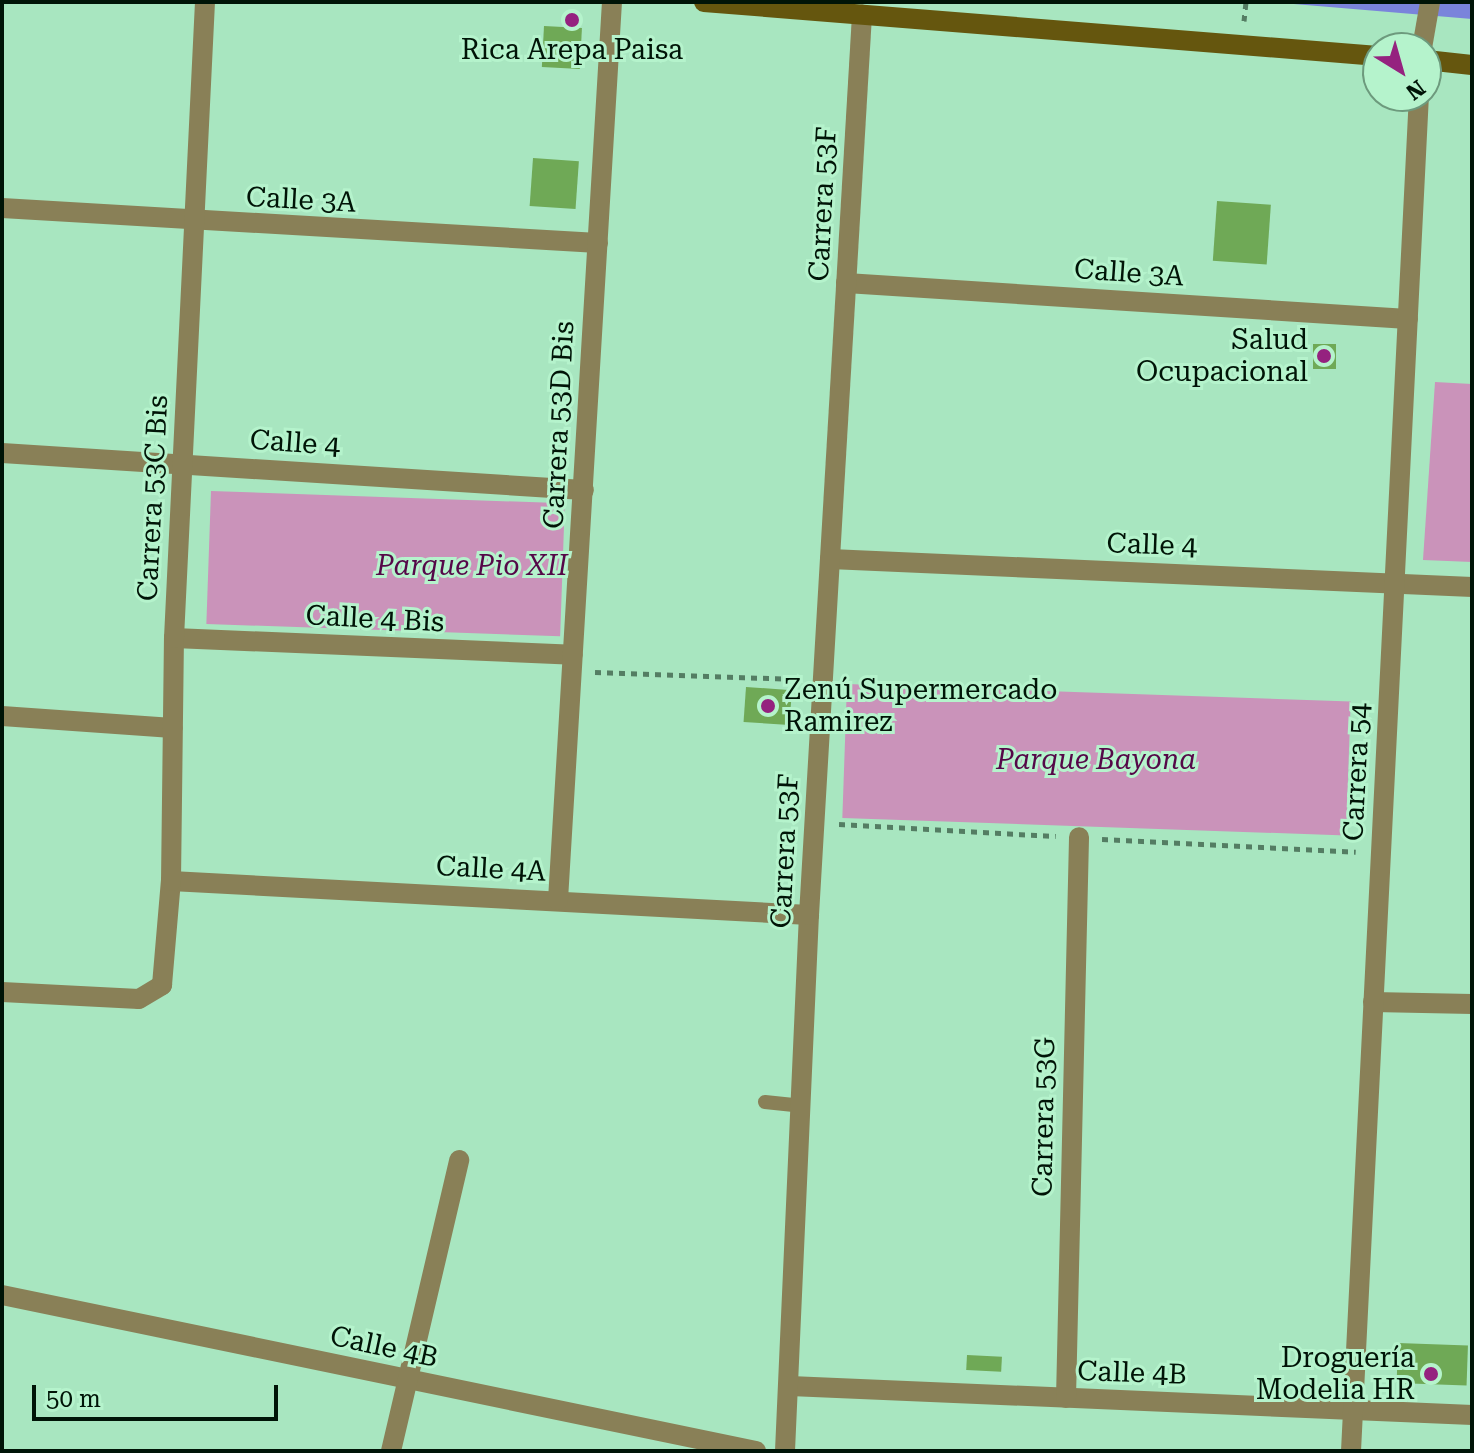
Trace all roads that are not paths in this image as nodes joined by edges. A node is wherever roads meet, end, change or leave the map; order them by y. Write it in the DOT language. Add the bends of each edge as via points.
graph roads {
  1 [pos="205,2"];
  2 [pos="612,2"];
  3 [pos="704,2"];
  4 [pos="1430,2"];
  5 [pos="862,15"];
  6 [pos="1425,32"];
  7 [pos="1362,55"];
  8 [pos="1442,62"];
  9 [pos="1472,65"];
  10 [pos="1418,112"];
  11 [pos="2,208"];
  12 [pos="195,223"];
  13 [pos="598,243"];
  14 [pos="846,283"];
  15 [pos="1408,319"];
  16 [pos="2,453"];
  17 [pos="183,464"];
  18 [pos="584,490"];
  19 [pos="830,559"];
  20 [pos="1394,583"];
  21 [pos="1472,587"];
  22 [pos="174,638"];
  23 [pos="572,663"];
  24 [pos="2,716"];
  25 [pos="173,728"];
  26 [pos="1079,837"];
  27 [pos="171,881"];
  28 [pos="558,900"];
  29 [pos="809,915"];
  30 [pos="2,992"];
  31 [pos="1373,1002"];
  32 [pos="1472,1004"];
  33 [pos="765,1102"];
  34 [pos="801,1106"];
  35 [pos="459,1160"];
  36 [pos="2,1295"];
  37 [pos="406,1380"];
  38 [pos="790,1386"];
  39 [pos="1066,1398"];
  40 [pos="1353,1409"];
  41 [pos="1472,1415"];
  42 [pos="391,1451"];
  43 [pos="756,1451"];
  44 [pos="785,1451"];
  45 [pos="1351,1451"];
  1 -- 12 [label="street, Carrera 53C Bis"];
  2 -- 13 [label="street, Carrera 53D Bis"];
  3 -- 5 [label="main road"];
  4 -- 6 [label="street"];
  5 -- 7 [label="main road"];
  5 -- 14 [label="street, Carrera 53F"];
  8 -- 9 [label="main road"];
  10 -- 15 [label="street, Carrera 54"];
  11 -- 12 [label="street, Calle 3A"];
  12 -- 13 [label="street, Calle 3A"];
  12 -- 17 [label="street, Carrera 53C Bis"];
  13 -- 18 [label="street, Carrera 53D Bis"];
  14 -- 15 [label="street, Calle 3A"];
  14 -- 19 [label="street, Carrera 53F"];
  15 -- 20 [label="street, Carrera 54"];
  16 -- 17 [label="street, Calle 4"];
  17 -- 18 [label="street, Calle 4"];
  17 -- 22 [label="street, Carrera 53C Bis"];
  18 -- 23 [label="street, Carrera 53D Bis"];
  19 -- 20 [label="street, Calle 4"];
  19 -- 29 [label="street, Carrera 53F"];
  20 -- 21 [label="street, Calle 4"];
  20 -- 31 [label="street, Carrera 54"];
  22 -- 23 [label="street, Calle 4 Bis"];
  22 -- 25 [label="street, Carrera 53C Bis"];
  23 -- 28 [label="street, Carrera 53D Bis"];
  24 -- 25 [label="street"];
  25 -- 27 [label="street, Carrera 53C Bis"];
  26 -- 39 [label="street, Carrera 53G"];
  27 -- 28 [label="street, Calle 4A"];
  27 -- 30 [label="street, Carrera 53C Bis" via="162,985 154,994 139,999"];
  28 -- 29 [label="street, Calle 4A"];
  29 -- 34 [label="street, Carrera 53F"];
  31 -- 32 [label="street"];
  31 -- 40 [label="street, Carrera 54"];
  33 -- 34 [label="lane"];
  34 -- 38 [label="street, Carrera 53F"];
  35 -- 37 [label="street"];
  36 -- 37 [label="street, Calle 4B"];
  37 -- 42 [label="street"];
  37 -- 43 [label="street, Calle 4B"];
  38 -- 39 [label="street, Calle 4B"];
  38 -- 44 [label="street, Carrera 53F"];
  39 -- 40 [label="street, Calle 4B"];
  40 -- 41 [label="street, Calle 4B"];
  40 -- 45 [label="street, Carrera 54"];
}
